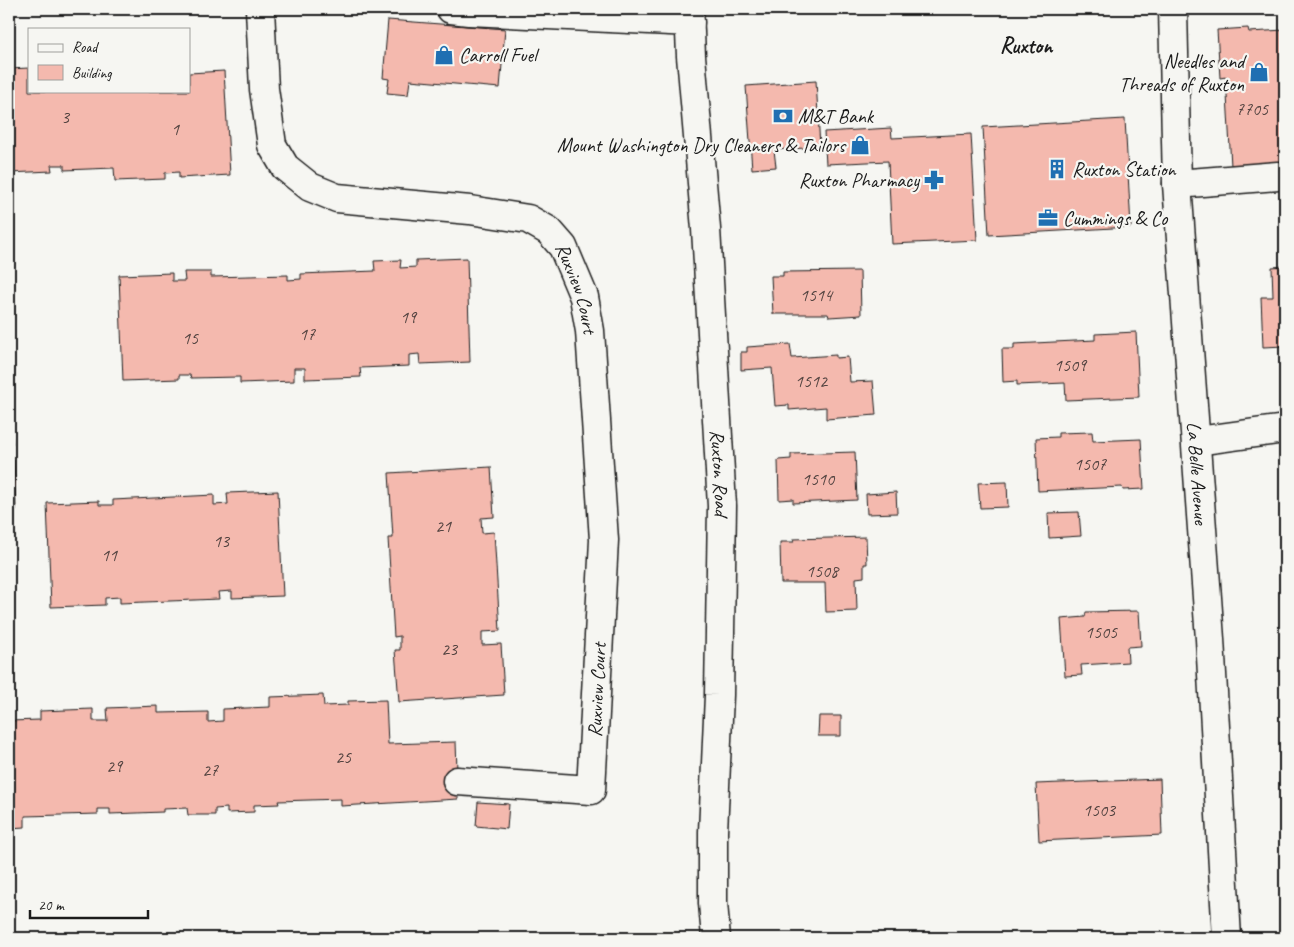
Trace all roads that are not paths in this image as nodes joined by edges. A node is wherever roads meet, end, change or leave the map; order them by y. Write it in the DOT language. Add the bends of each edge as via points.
graph roads {
  1 [pos="260,9"];
  2 [pos="451,9"];
  3 [pos="1173,9"];
  4 [pos="540,12"];
  5 [pos="689,15"];
  6 [pos="1278,176"];
  7 [pos="1177,184"];
  8 [pos="1285,429"];
  9 [pos="1196,441"];
  10 [pos="457,781"];
  11 [pos="716,938"];
  12 [pos="1227,938"];
  1 -- 10 [label="street, Ruxview Court" via="264,89 272,145 285,167 310,187 337,198 470,210 528,219 549,231 563,247 584,297 590,331 604,540 590,790"];
  2 -- 4 [label="street"];
  3 -- 7 [label="street, La Belle Avenue"];
  4 -- 5 [label="street"];
  5 -- 11 [label="street, Ruxton Road" via="706,229 722,506 720,695 713,832"];
  6 -- 7 [label="street"];
  7 -- 9 [label="street, La Belle Avenue"];
  8 -- 9 [label="street"];
  9 -- 12 [label="street, La Belle Avenue"];
}
